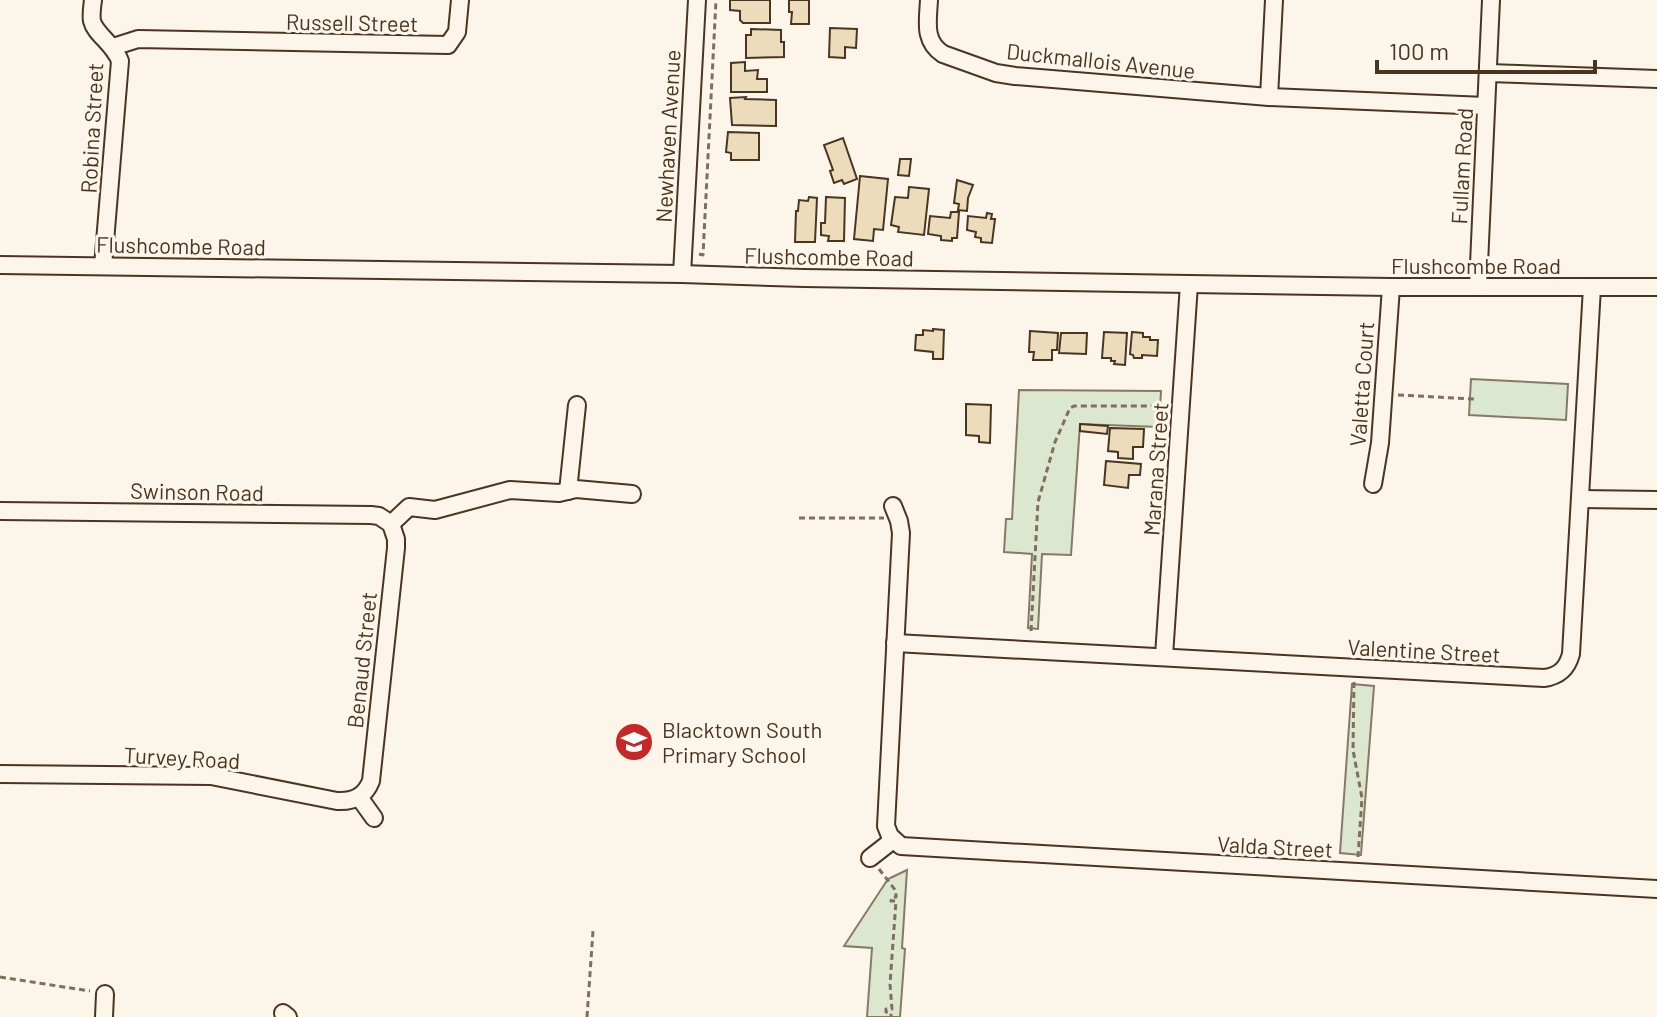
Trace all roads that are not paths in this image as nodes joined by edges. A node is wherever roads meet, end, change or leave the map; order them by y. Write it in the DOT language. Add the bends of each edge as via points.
graph roads {
  1 [pos="93,0"];
  2 [pos="460,0"];
  3 [pos="697,0"];
  4 [pos="929,0"];
  5 [pos="1274,0"];
  6 [pos="1491,0"];
  7 [pos="113,47"];
  8 [pos="1488,73"];
  9 [pos="1657,79"];
  10 [pos="1269,97"];
  11 [pos="1486,106"];
  12 [pos="0,265"];
  13 [pos="103,266"];
  14 [pos="682,274"];
  15 [pos="1189,284"];
  16 [pos="1478,286"];
  17 [pos="1391,287"];
  18 [pos="1592,287"];
  19 [pos="1657,287"];
  20 [pos="577,405"];
  21 [pos="1373,484"];
  22 [pos="568,491"];
  23 [pos="632,494"];
  24 [pos="1580,499"];
  25 [pos="1657,500"];
  26 [pos="895,510"];
  27 [pos="0,511"];
  28 [pos="391,524"];
  29 [pos="895,643"];
  30 [pos="1164,656"];
  31 [pos="0,774"];
  32 [pos="359,797"];
  33 [pos="374,818"];
  34 [pos="893,840"];
  35 [pos="870,858"];
  36 [pos="1657,889"];
  37 [pos="105,994"];
  38 [pos="104,1017"];
  1 -- 7 [label="street, Robina Street" via="93,25"];
  2 -- 7 [label="street, Russell Street" via="457,32 448,45 138,39"];
  3 -- 14 [label="street, Newhaven Avenue"];
  4 -- 10 [label="street, Duckmallois Avenue" via="928,33 937,50 996,73"];
  5 -- 10 [label="street"];
  6 -- 8 [label="street, Fullam Road"];
  7 -- 13 [label="street, Robina Street" via="120,70"];
  8 -- 9 [label="street"];
  8 -- 11 [label="street, Fullam Road"];
  10 -- 11 [label="street, Duckmallois Avenue"];
  11 -- 16 [label="street, Fullam Road"];
  12 -- 13 [label="street, Flushcombe Road"];
  13 -- 14 [label="street, Flushcombe Road"];
  14 -- 15 [label="street, Flushcombe Road"];
  15 -- 17 [label="street, Flushcombe Road"];
  15 -- 30 [label="street, Marana Street"];
  16 -- 17 [label="street, Flushcombe Road"];
  16 -- 18 [label="street, Flushcombe Road"];
  17 -- 21 [label="street, Valetta Court"];
  18 -- 19 [label="street, Flushcombe Road"];
  18 -- 24 [label="street, Valentine Street"];
  20 -- 22 [label="street"];
  22 -- 23 [label="street"];
  22 -- 28 [label="street" via="510,490 435,510 409,507"];
  24 -- 25 [label="street"];
  24 -- 30 [label="street, Valentine Street" via="1571,654 1561,672 1544,678"];
  26 -- 29 [label="street" via="901,533"];
  27 -- 28 [label="street, Swinson Road" via="371,515"];
  28 -- 32 [label="street, Benaud Street" via="396,548 371,781"];
  29 -- 30 [label="street, Valentine Street"];
  29 -- 34 [label="street" via="886,826"];
  31 -- 32 [label="street, Turvey Road" via="211,776 337,801"];
  32 -- 33 [label="street"];
  34 -- 35 [label="street"];
  34 -- 36 [label="street, Valda Street" via="907,847"];
  37 -- 38 [label="street"];
}
